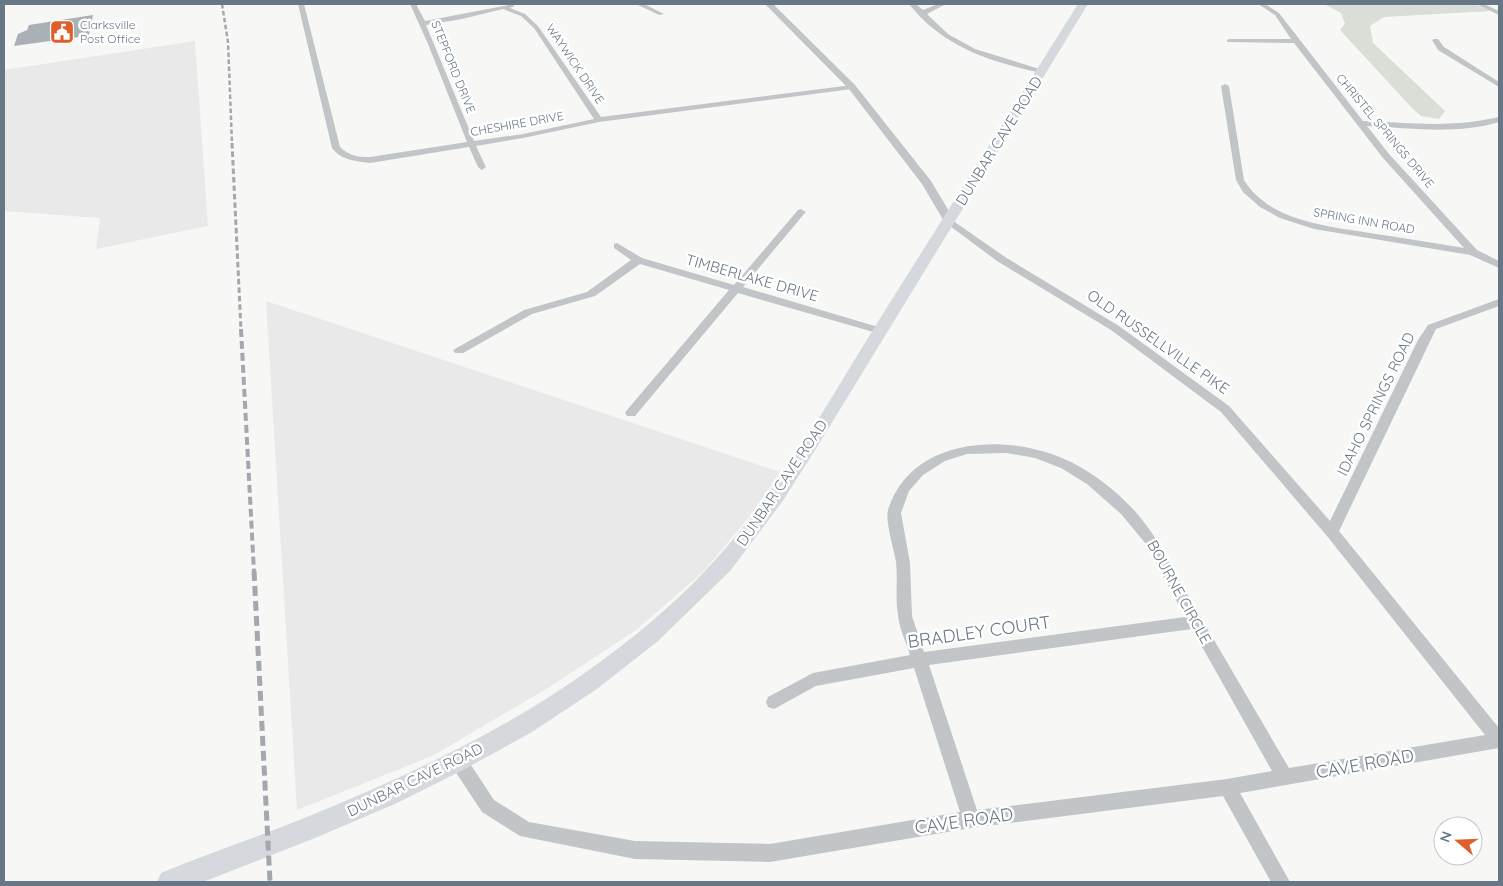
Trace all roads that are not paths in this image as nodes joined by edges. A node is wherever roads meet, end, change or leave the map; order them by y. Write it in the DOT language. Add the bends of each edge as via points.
graph roads {
  1 [pos="301,4"];
  2 [pos="414,4"];
  3 [pos="515,4"];
  4 [pos="639,4"];
  5 [pos="769,4"];
  6 [pos="912,4"];
  7 [pos="943,4"];
  8 [pos="1083,4"];
  9 [pos="1261,4"];
  10 [pos="1479,4"];
  11 [pos="505,8"];
  12 [pos="923,13"];
  13 [pos="1499,13"];
  14 [pos="661,14"];
  15 [pos="423,23"];
  16 [pos="1436,40"];
  17 [pos="1229,41"];
  18 [pos="1296,41"];
  19 [pos="1042,71"];
  20 [pos="1499,85"];
  21 [pos="1225,86"];
  22 [pos="852,87"];
  23 [pos="1499,119"];
  24 [pos="599,120"];
  25 [pos="1360,123"];
  26 [pos="471,144"];
  27 [pos="482,167"];
  28 [pos="801,212"];
  29 [pos="949,221"];
  30 [pos="617,246"];
  31 [pos="1473,252"];
  32 [pos="638,260"];
  33 [pos="1499,265"];
  34 [pos="736,290"];
  35 [pos="1499,302"];
  36 [pos="881,331"];
  37 [pos="459,350"];
  38 [pos="631,413"];
  39 [pos="1332,532"];
  40 [pos="1196,622"];
  41 [pos="918,660"];
  42 [pos="774,702"];
  43 [pos="1499,740"];
  44 [pos="459,762"];
  45 [pos="1285,778"];
  46 [pos="1228,787"];
  47 [pos="971,819"];
  48 [pos="173,881"];
  49 [pos="1282,882"];
  1 -- 26 [label="street, CHESHIRE DRIVE" via="336,148 340,152 370,160"];
  2 -- 15 [label="street, STEPFORD DRIVE"];
  3 -- 11 [label="street"];
  4 -- 14 [label="street"];
  5 -- 22 [label="street, OLD RUSSELLVILLE PIKE"];
  6 -- 12 [label="street"];
  7 -- 12 [label="street"];
  8 -- 19 [label="main road, DUNBAR CAVE ROAD"];
  9 -- 18 [label="street, CHRISTEL SPRINGS DRIVE" via="1277,14"];
  10 -- 13 [label="street"];
  11 -- 15 [label="street"];
  11 -- 24 [label="street, WAYWICK DRIVE" via="523,15 536,27"];
  12 -- 19 [label="street" via="951,39 981,55"];
  15 -- 26 [label="street, STEPFORD DRIVE"];
  16 -- 20 [label="street" via="1442,48"];
  17 -- 18 [label="street"];
  18 -- 25 [label="street, CHRISTEL SPRINGS DRIVE"];
  19 -- 29 [label="main road, DUNBAR CAVE ROAD"];
  21 -- 31 [label="street, SPRING INN ROAD" via="1240,180 1245,190 1262,205 1317,227"];
  22 -- 24 [label="street, CHESHIRE DRIVE"];
  22 -- 29 [label="street, OLD RUSSELLVILLE PIKE" via="926,183"];
  23 -- 25 [label="street" via="1464,126"];
  24 -- 26 [label="street, CHESHIRE DRIVE"];
  25 -- 31 [label="street, CHRISTEL SPRINGS DRIVE"];
  26 -- 27 [label="street, STEPFORD DRIVE"];
  28 -- 34 [label="street"];
  29 -- 36 [label="main road, DUNBAR CAVE ROAD"];
  29 -- 39 [label="street, OLD RUSSELLVILLE PIKE" via="993,254 1114,328 1225,409"];
  30 -- 32 [label="street, TIMBERLAKE DRIVE"];
  31 -- 33 [label="street, CHRISTEL SPRINGS DRIVE"];
  32 -- 34 [label="street, TIMBERLAKE DRIVE"];
  32 -- 37 [label="street" via="591,294 528,312"];
  34 -- 36 [label="street, TIMBERLAKE DRIVE"];
  34 -- 38 [label="street"];
  35 -- 39 [label="street, IDAHO SPRINGS ROAD" via="1432,327"];
  36 -- 44 [label="main road, DUNBAR CAVE ROAD" via="754,528 710,579 678,611 601,674"];
  39 -- 43 [label="street, OLD RUSSELLVILLE PIKE"];
  40 -- 41 [label="street, BRADLEY COURT"];
  40 -- 41 [label="street, BOURNE CIRCLE" via="1151,540 1126,510 1092,481 1066,465 1037,454 1007,449 967,450 940,458 918,472 903,489 894,513 903,563 905,616"];
  40 -- 45 [label="street, BOURNE CIRCLE"];
  41 -- 42 [label="street, BRADLEY COURT" via="813,680"];
  41 -- 47 [label="street, BOURNE CIRCLE"];
  43 -- 45 [label="street, CAVE ROAD"];
  44 -- 47 [label="street, CAVE ROAD" via="488,806 526,830 634,850 770,853"];
  44 -- 48 [label="main road, DUNBAR CAVE ROAD" via="348,813"];
  45 -- 46 [label="street, CAVE ROAD"];
  46 -- 47 [label="street, CAVE ROAD"];
  46 -- 49 [label="street"];
}
